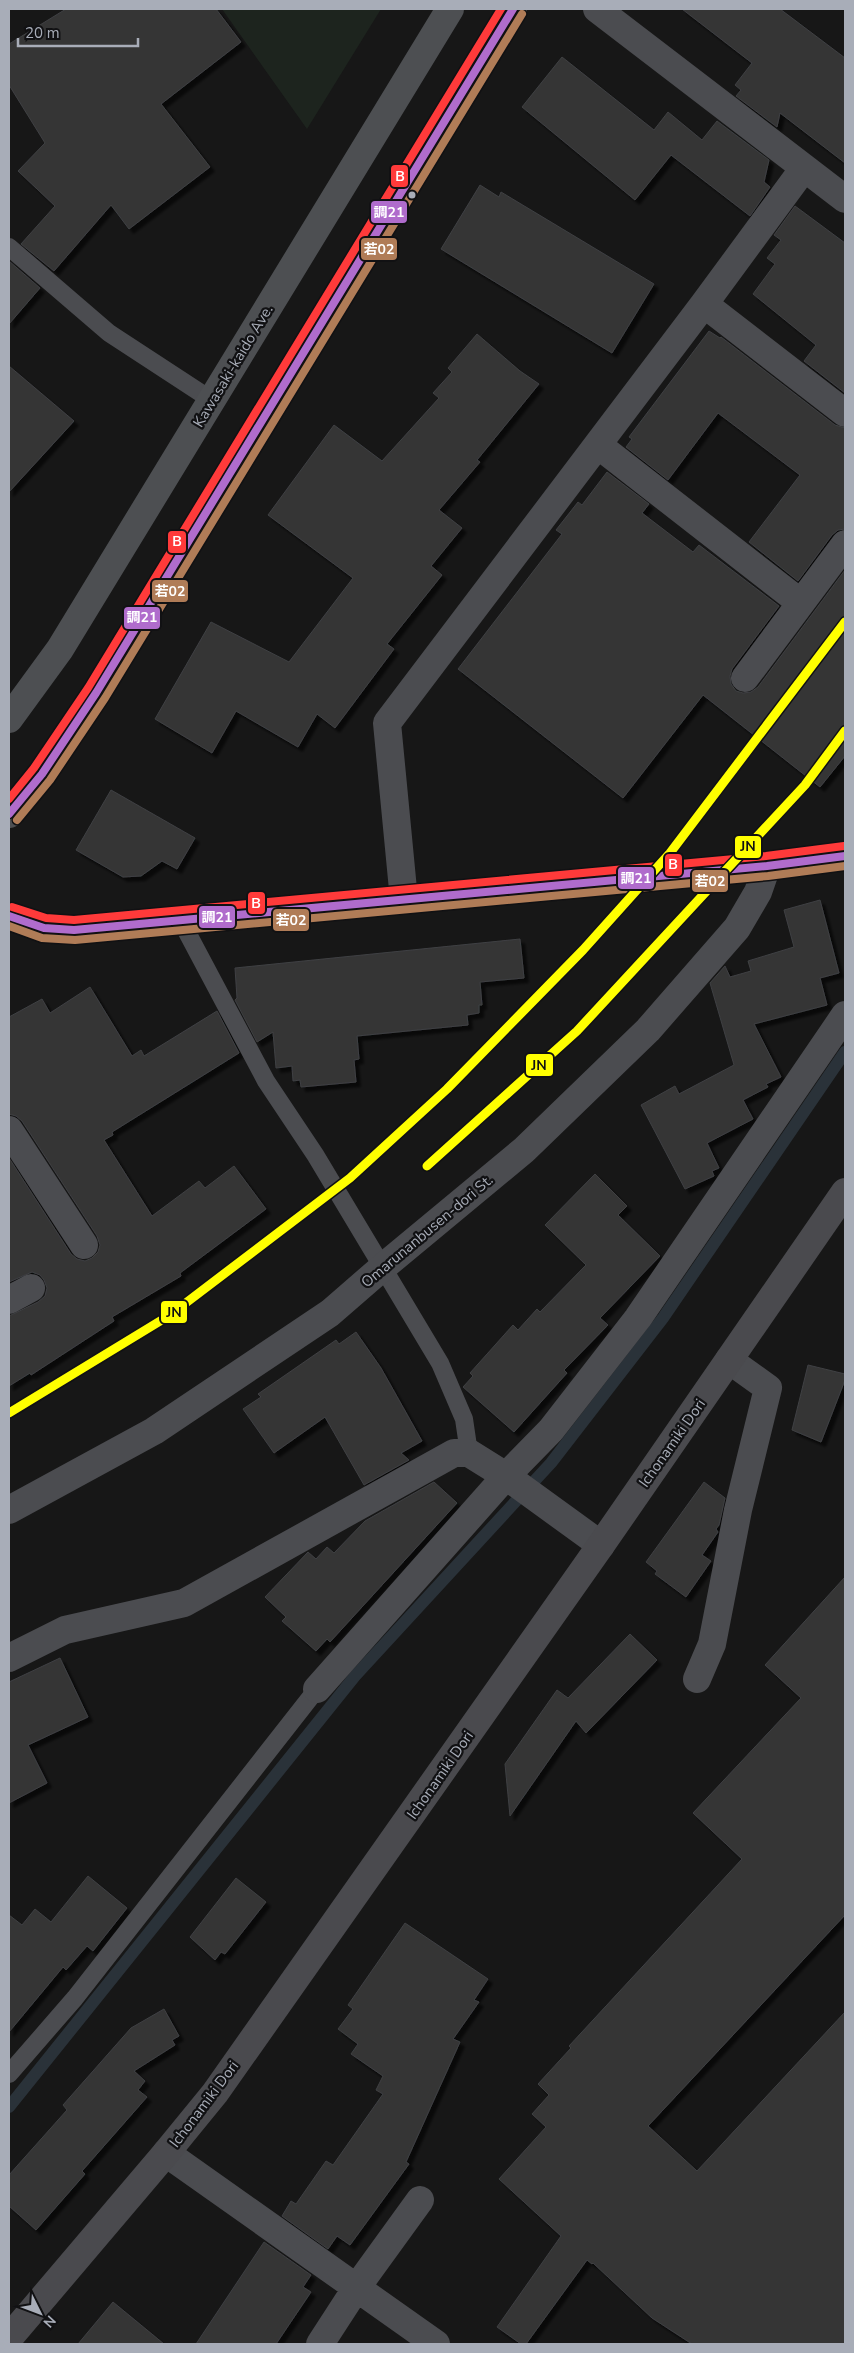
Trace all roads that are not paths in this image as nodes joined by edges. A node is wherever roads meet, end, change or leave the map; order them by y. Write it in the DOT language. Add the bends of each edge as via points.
graph roads {
  1 [pos="450,9"];
  2 [pos="513,9"];
  3 [pos="597,9"];
  4 [pos="804,168"];
  5 [pos="845,199"];
  6 [pos="9,247"];
  7 [pos="704,304"];
  8 [pos="213,401"];
  9 [pos="845,413"];
  10 [pos="598,444"];
  11 [pos="845,544"];
  12 [pos="802,603"];
  13 [pos="745,678"];
  14 [pos="9,719"];
  15 [pos="9,814"];
  16 [pos="845,856"];
  17 [pos="766,866"];
  18 [pos="404,900"];
  19 [pos="9,916"];
  20 [pos="180,919"];
  21 [pos="845,1015"];
  22 [pos="9,1130"];
  23 [pos="845,1192"];
  24 [pos="84,1245"];
  25 [pos="382,1267"];
  26 [pos="729,1360"];
  27 [pos="468,1453"];
  28 [pos="509,1479"];
  29 [pos="9,1510"];
  30 [pos="602,1545"];
  31 [pos="9,1658"];
  32 [pos="697,1679"];
  33 [pos="317,1689"];
  34 [pos="9,2074"];
  35 [pos="166,2153"];
  36 [pos="420,2200"];
  37 [pos="357,2287"];
  38 [pos="9,2338"];
  39 [pos="320,2344"];
  40 [pos="436,2344"];
  1 -- 8 [label="main road, Kawasaki-kaido Ave."];
  2 -- 15 [label="main road" via="96,693 42,774"];
  3 -- 4 [label="street"];
  4 -- 5 [label="street"];
  4 -- 7 [label="street"];
  6 -- 8 [label="lane" via="109,333"];
  7 -- 9 [label="street"];
  7 -- 10 [label="street"];
  8 -- 14 [label="main road, Kawasaki-kaido Ave." via="60,649"];
  10 -- 12 [label="street"];
  10 -- 18 [label="street" via="387,723"];
  11 -- 12 [label="street"];
  12 -- 13 [label="street"];
  16 -- 17 [label="street"];
  17 -- 18 [label="street"];
  17 -- 25 [label="street, Omarunanbusen-dori St." via="758,892 737,928 648,1030 524,1150"];
  18 -- 20 [label="street"];
  19 -- 20 [label="street" via="44,928 74,930"];
  20 -- 25 [label="lane" via="266,1081 316,1156"];
  21 -- 28 [label="street" via="638,1318"];
  22 -- 24 [label="street"];
  23 -- 26 [label="street, Ichonamiki Dori"];
  25 -- 27 [label="lane" via="440,1363 464,1420"];
  25 -- 29 [label="street, Omarunanbusen-dori St." via="330,1313 154,1431"];
  26 -- 30 [label="street, Ichonamiki Dori"];
  26 -- 32 [label="street" via="768,1388 738,1510 712,1644"];
  27 -- 28 [label="street"];
  27 -- 31 [label="street" via="454,1452 184,1603 65,1630"];
  28 -- 30 [label="street"];
  28 -- 33 [label="street"];
  30 -- 35 [label="street, Ichonamiki Dori" via="215,2093"];
  33 -- 34 [label="lane" via="75,1998"];
  35 -- 37 [label="street"];
  35 -- 38 [label="street, Ichonamiki Dori"];
  36 -- 37 [label="street"];
  37 -- 39 [label="street"];
  37 -- 40 [label="street"];
}
